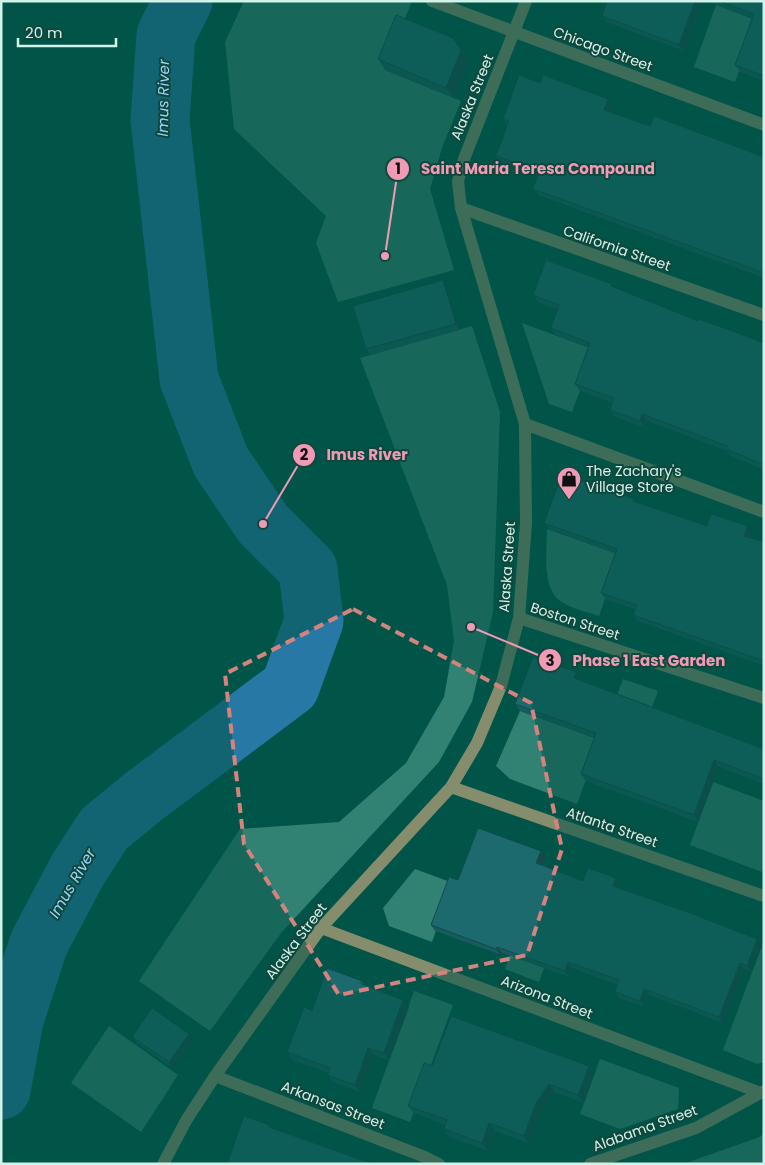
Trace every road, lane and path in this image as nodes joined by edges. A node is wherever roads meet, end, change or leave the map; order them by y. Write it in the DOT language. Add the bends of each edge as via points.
graph roads {
  1 [pos="432,1"];
  2 [pos="526,1"];
  3 [pos="514,32"];
  4 [pos="764,125"];
  5 [pos="460,208"];
  6 [pos="764,315"];
  7 [pos="525,424"];
  8 [pos="764,512"];
  9 [pos="519,618"];
  10 [pos="764,698"];
  11 [pos="451,787"];
  12 [pos="764,896"];
  13 [pos="321,928"];
  14 [pos="215,1076"];
  15 [pos="763,1092"];
  16 [pos="163,1164"];
  17 [pos="439,1164"];
  18 [pos="590,1164"];
  1 -- 3 [label="street, Chicago Street"];
  2 -- 3 [label="street, Alaska Street"];
  3 -- 4 [label="street, Chicago Street"];
  3 -- 5 [label="street, Alaska Street" via="464,159 458,181"];
  5 -- 6 [label="street, California Street"];
  5 -- 7 [label="street, Alaska Street"];
  7 -- 8 [label="street"];
  7 -- 9 [label="street, Alaska Street" via="526,523"];
  9 -- 10 [label="street, Boston Street"];
  9 -- 11 [label="street, Alaska Street" via="501,686 488,719"];
  11 -- 12 [label="street, Atlanta Street"];
  11 -- 13 [label="street, Alaska Street"];
  13 -- 14 [label="street, Alaska Street"];
  13 -- 15 [label="street, Arizona Street"];
  14 -- 16 [label="street, Alaska Street"];
  14 -- 17 [label="street, Arkansas Street"];
  15 -- 18 [label="street, Alabama Street" via="696,1128"];
}
